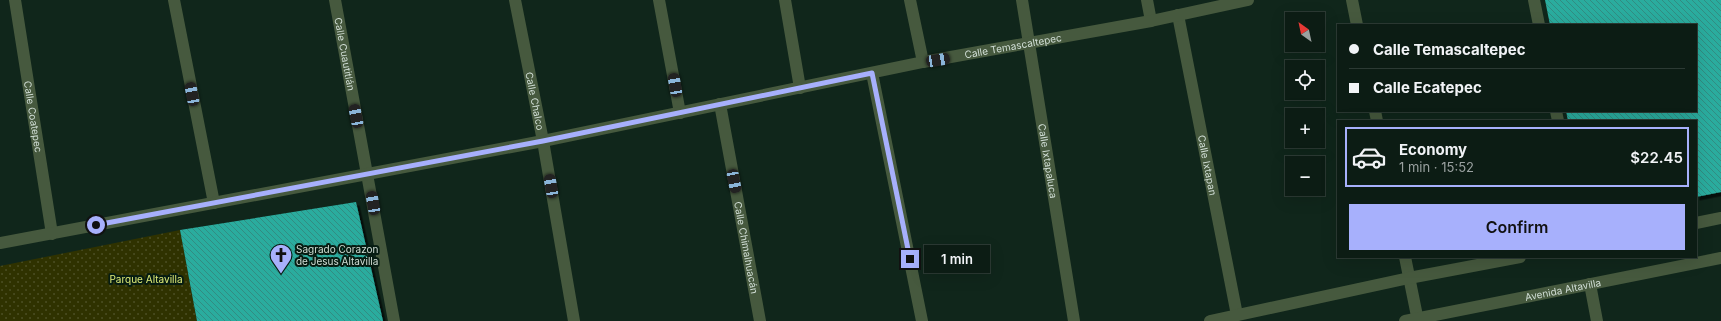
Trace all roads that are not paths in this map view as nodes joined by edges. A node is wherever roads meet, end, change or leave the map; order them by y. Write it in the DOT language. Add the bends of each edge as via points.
graph roads {
  1 [pos="15,0"];
  2 [pos="174,0"];
  3 [pos="335,0"];
  4 [pos="515,0"];
  5 [pos="659,0"];
  6 [pos="785,0"];
  7 [pos="910,0"];
  8 [pos="1022,0"];
  9 [pos="1147,0"];
  10 [pos="1248,0"];
  11 [pos="1352,0"];
  12 [pos="1534,0"];
  13 [pos="1178,15"];
  14 [pos="1151,21"];
  15 [pos="1357,24"];
  16 [pos="1539,24"];
  17 [pos="1029,44"];
  18 [pos="923,62"];
  19 [pos="872,73"];
  20 [pos="800,88"];
  21 [pos="720,104"];
  22 [pos="680,113"];
  23 [pos="543,141"];
  24 [pos="367,174"];
  25 [pos="214,202"];
  26 [pos="1721,218"];
  27 [pos="1697,223"];
  28 [pos="52,234"];
  29 [pos="0,243"];
  30 [pos="1405,258"];
  31 [pos="1515,258"];
  32 [pos="1721,258"];
  33 [pos="1409,278"];
  34 [pos="1590,284"];
  35 [pos="1237,315"];
  36 [pos="1418,320"];
  37 [pos="394,321"];
  38 [pos="574,321"];
  39 [pos="760,321"];
  40 [pos="922,321"];
  41 [pos="1074,321"];
  42 [pos="1210,321"];
  43 [pos="1405,321"];
  44 [pos="1597,321"];
  1 -- 28 [label="street, Calle Coatepec"];
  2 -- 25 [label="street"];
  3 -- 24 [label="street, Calle Cuautitlán"];
  4 -- 23 [label="street, Calle Chalco"];
  5 -- 22 [label="street"];
  6 -- 20 [label="street"];
  7 -- 18 [label="street"];
  8 -- 17 [label="street, Calle Ixtapaluca"];
  9 -- 14 [label="street"];
  10 -- 13 [label="street, Calle Temascaltepec"];
  11 -- 15 [label="street"];
  12 -- 16 [label="street"];
  13 -- 14 [label="street, Calle Temascaltepec"];
  13 -- 35 [label="street, Calle Ixtapan"];
  14 -- 17 [label="street, Calle Temascaltepec"];
  17 -- 18 [label="street, Calle Temascaltepec"];
  17 -- 41 [label="street, Calle Ixtapaluca"];
  18 -- 19 [label="street, Calle Temascaltepec"];
  19 -- 20 [label="street, Calle Temascaltepec"];
  19 -- 40 [label="street"];
  20 -- 21 [label="street, Calle Temascaltepec"];
  21 -- 22 [label="street, Calle Temascaltepec"];
  21 -- 39 [label="street, Calle Chimalhuacán"];
  22 -- 23 [label="street, Calle Temascaltepec"];
  23 -- 24 [label="street, Calle Temascaltepec"];
  23 -- 38 [label="street, Calle Chalco"];
  24 -- 25 [label="street, Calle Temascaltepec"];
  24 -- 37 [label="street, Calle Cuautitlán"];
  25 -- 28 [label="street, Calle Temascaltepec"];
  26 -- 27 [label="street"];
  28 -- 29 [label="street, Calle Temascaltepec"];
  30 -- 33 [label="street"];
  31 -- 33 [label="street"];
  32 -- 34 [label="street, Avenida Altavilla"];
  33 -- 35 [label="street"];
  33 -- 36 [label="street"];
  34 -- 36 [label="street, Avenida Altavilla"];
  34 -- 44 [label="street"];
  35 -- 42 [label="street"];
  36 -- 43 [label="street, Avenida Altavilla"];
}
